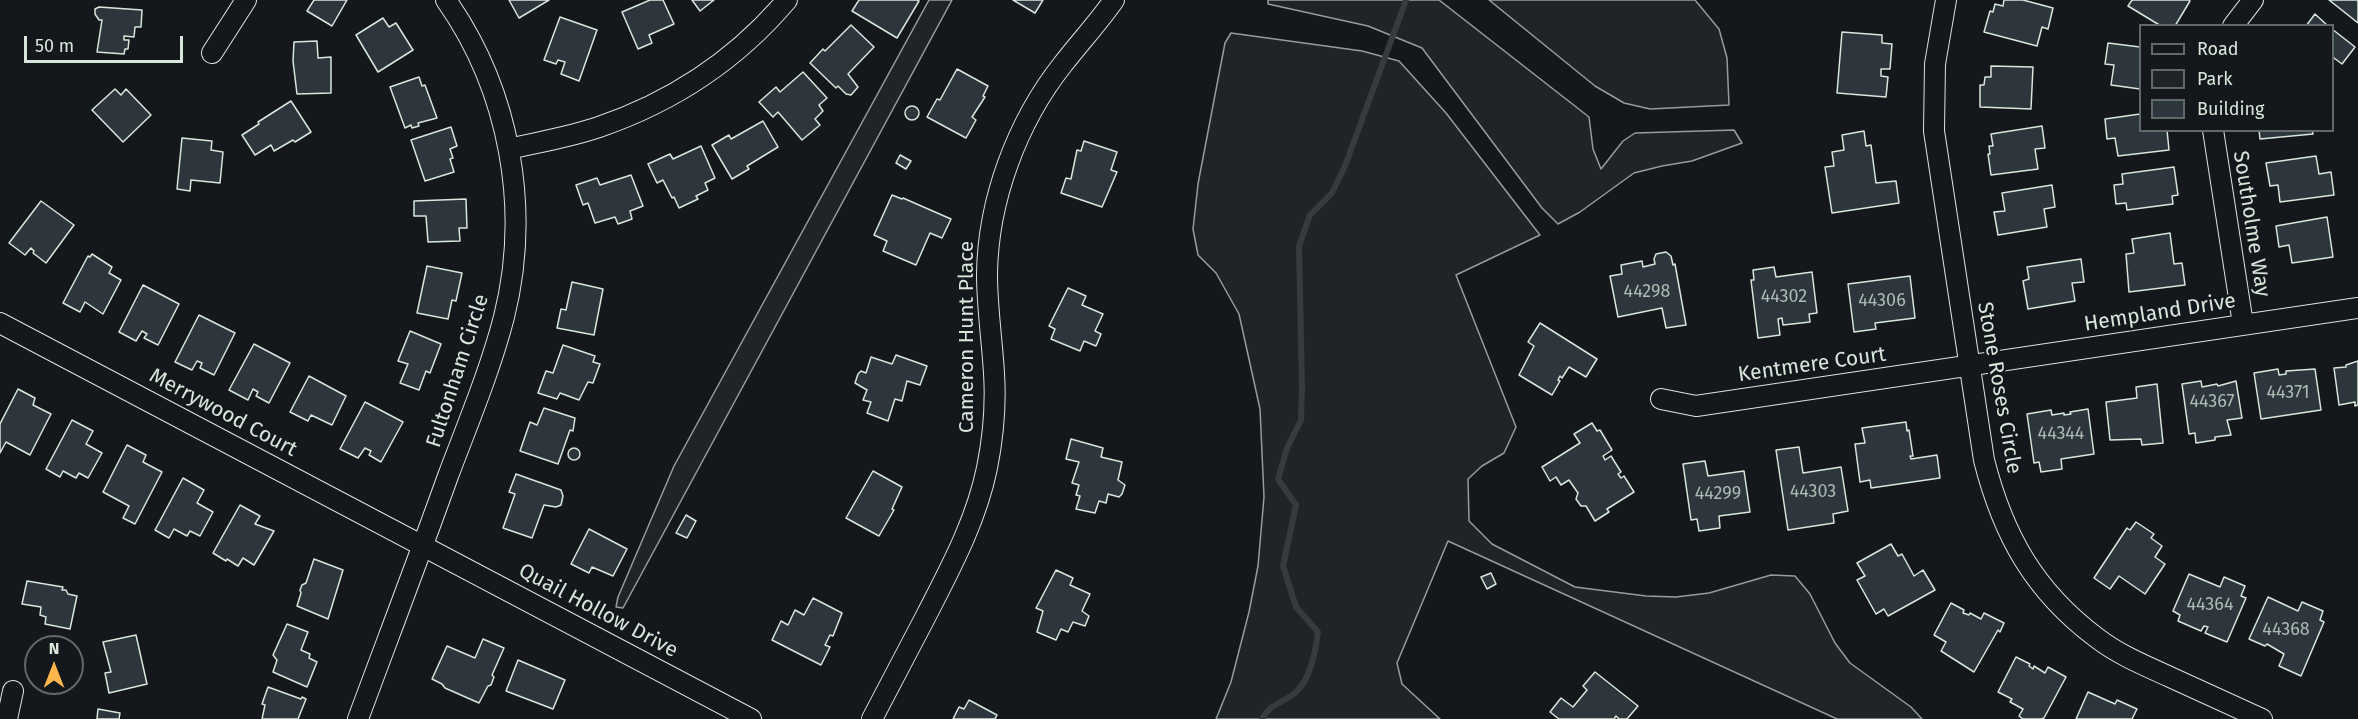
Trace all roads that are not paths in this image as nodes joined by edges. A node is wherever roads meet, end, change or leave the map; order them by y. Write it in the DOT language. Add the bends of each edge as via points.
graph roads {
  1 [pos="246,0"];
  2 [pos="446,0"];
  3 [pos="787,0"];
  4 [pos="1114,0"];
  5 [pos="1946,0"];
  6 [pos="2253,0"];
  7 [pos="2235,24"];
  8 [pos="212,53"];
  9 [pos="2212,132"];
  10 [pos="509,149"];
  11 [pos="2358,308"];
  12 [pos="0,323"];
  13 [pos="2243,324"];
  14 [pos="1969,366"];
  15 [pos="1661,399"];
  16 [pos="423,545"];
  17 [pos="13,691"];
  18 [pos="7,719"];
  19 [pos="358,719"];
  20 [pos="751,719"];
  21 [pos="872,719"];
  22 [pos="2262,719"];
  1 -- 8 [label="street"];
  2 -- 10 [label="street, Fultonham Circle" via="472,43 493,91"];
  3 -- 10 [label="street" via="734,53 692,84 646,109 597,128"];
  4 -- 21 [label="street, Cameron Hunt Place" via="1039,98 1017,141 1002,183 987,272 994,375 987,468 956,560"];
  5 -- 14 [label="street, Stone Roses Circle" via="1935,64 1934,131"];
  6 -- 7 [label="street"];
  9 -- 13 [label="street, Southolme Way"];
  10 -- 16 [label="street, Fultonham Circle" via="516,213 515,247 504,316"];
  11 -- 13 [label="street, Hempland Drive"];
  12 -- 16 [label="street, Merrywood Court"];
  13 -- 14 [label="street, Hempland Drive"];
  14 -- 15 [label="street, Kentmere Court" via="1696,406"];
  14 -- 22 [label="street, Stone Roses Circle" via="1984,460 2000,513 2013,543 2049,594 2098,639 2123,654"];
  16 -- 19 [label="street, Fultonham Circle"];
  16 -- 20 [label="street, Quail Hollow Drive"];
  17 -- 18 [label="street"];
}
